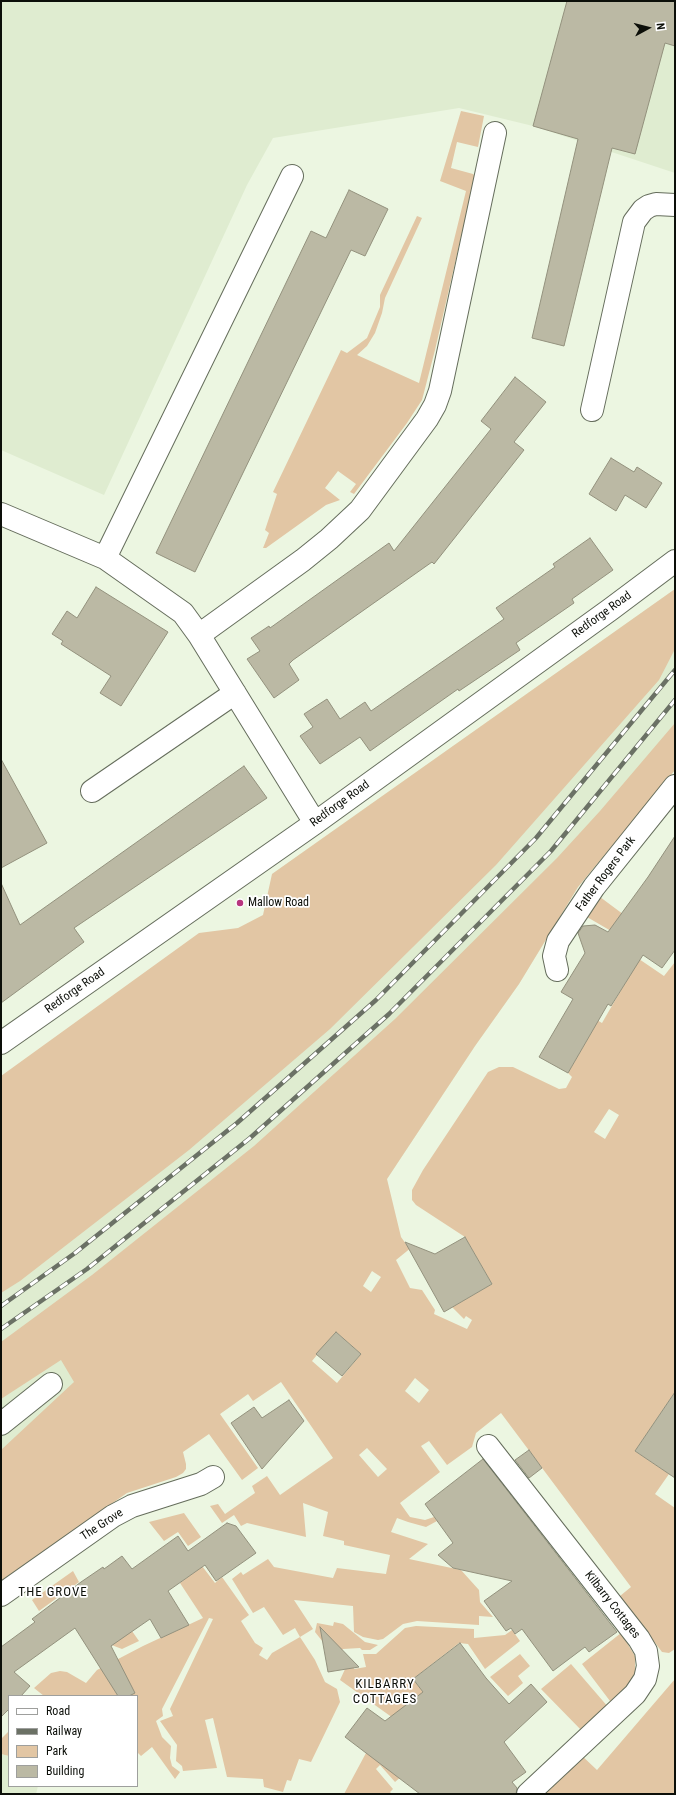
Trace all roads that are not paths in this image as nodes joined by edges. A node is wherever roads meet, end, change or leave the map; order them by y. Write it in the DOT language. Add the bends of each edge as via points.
graph roads {
  1 [pos="495,133"];
  2 [pos="292,176"];
  3 [pos="675,204"];
  4 [pos="592,410"];
  5 [pos="1,514"];
  6 [pos="105,558"];
  7 [pos="675,561"];
  8 [pos="199,635"];
  9 [pos="235,693"];
  10 [pos="675,786"];
  11 [pos="92,791"];
  12 [pos="314,822"];
  13 [pos="557,970"];
  14 [pos="2,1040"];
  15 [pos="51,1384"];
  16 [pos="1,1424"];
  17 [pos="488,1446"];
  18 [pos="213,1477"];
  19 [pos="1,1595"];
  20 [pos="528,1794"];
  1 -- 8 [label="street" via="440,391 427,419 364,505 329,539"];
  2 -- 6 [label="street"];
  3 -- 4 [label="street" via="649,206 634,222"];
  5 -- 6 [label="street"];
  6 -- 8 [label="street" via="183,613"];
  7 -- 12 [label="street, Redforge Road"];
  8 -- 9 [label="street"];
  9 -- 11 [label="street"];
  9 -- 12 [label="street"];
  10 -- 13 [label="street, Father Rogers Park" via="594,887 558,942 554,956"];
  12 -- 14 [label="street, Redforge Road"];
  15 -- 16 [label="street"];
  17 -- 20 [label="street, Kilbarry Cottages" via="640,1639 646,1651 648,1666 645,1679 636,1694"];
  18 -- 19 [label="street, The Grove" via="201,1484 132,1506 112,1516"];
}
